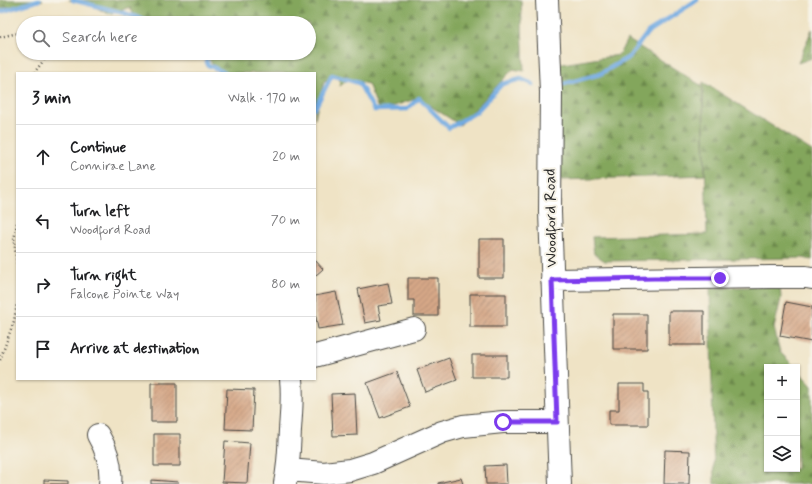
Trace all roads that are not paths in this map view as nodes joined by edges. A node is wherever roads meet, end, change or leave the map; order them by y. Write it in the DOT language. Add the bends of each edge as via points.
graph roads {
  1 [pos="547,0"];
  2 [pos="812,278"];
  3 [pos="552,280"];
  4 [pos="414,329"];
  5 [pos="316,356"];
  6 [pos="291,380"];
  7 [pos="557,422"];
  8 [pos="98,435"];
  9 [pos="286,477"];
  10 [pos="110,484"];
  11 [pos="560,484"];
  1 -- 3 [label="street, Woodford Road" via="551,92"];
  2 -- 3 [label="street"];
  3 -- 7 [label="street, Woodford Road"];
  4 -- 5 [label="street"];
  6 -- 9 [label="street" via="293,393"];
  7 -- 9 [label="street" via="503,422 463,426 442,432 373,463 350,470"];
  7 -- 11 [label="street, Woodford Road"];
  8 -- 10 [label="street" via="109,460"];
}
